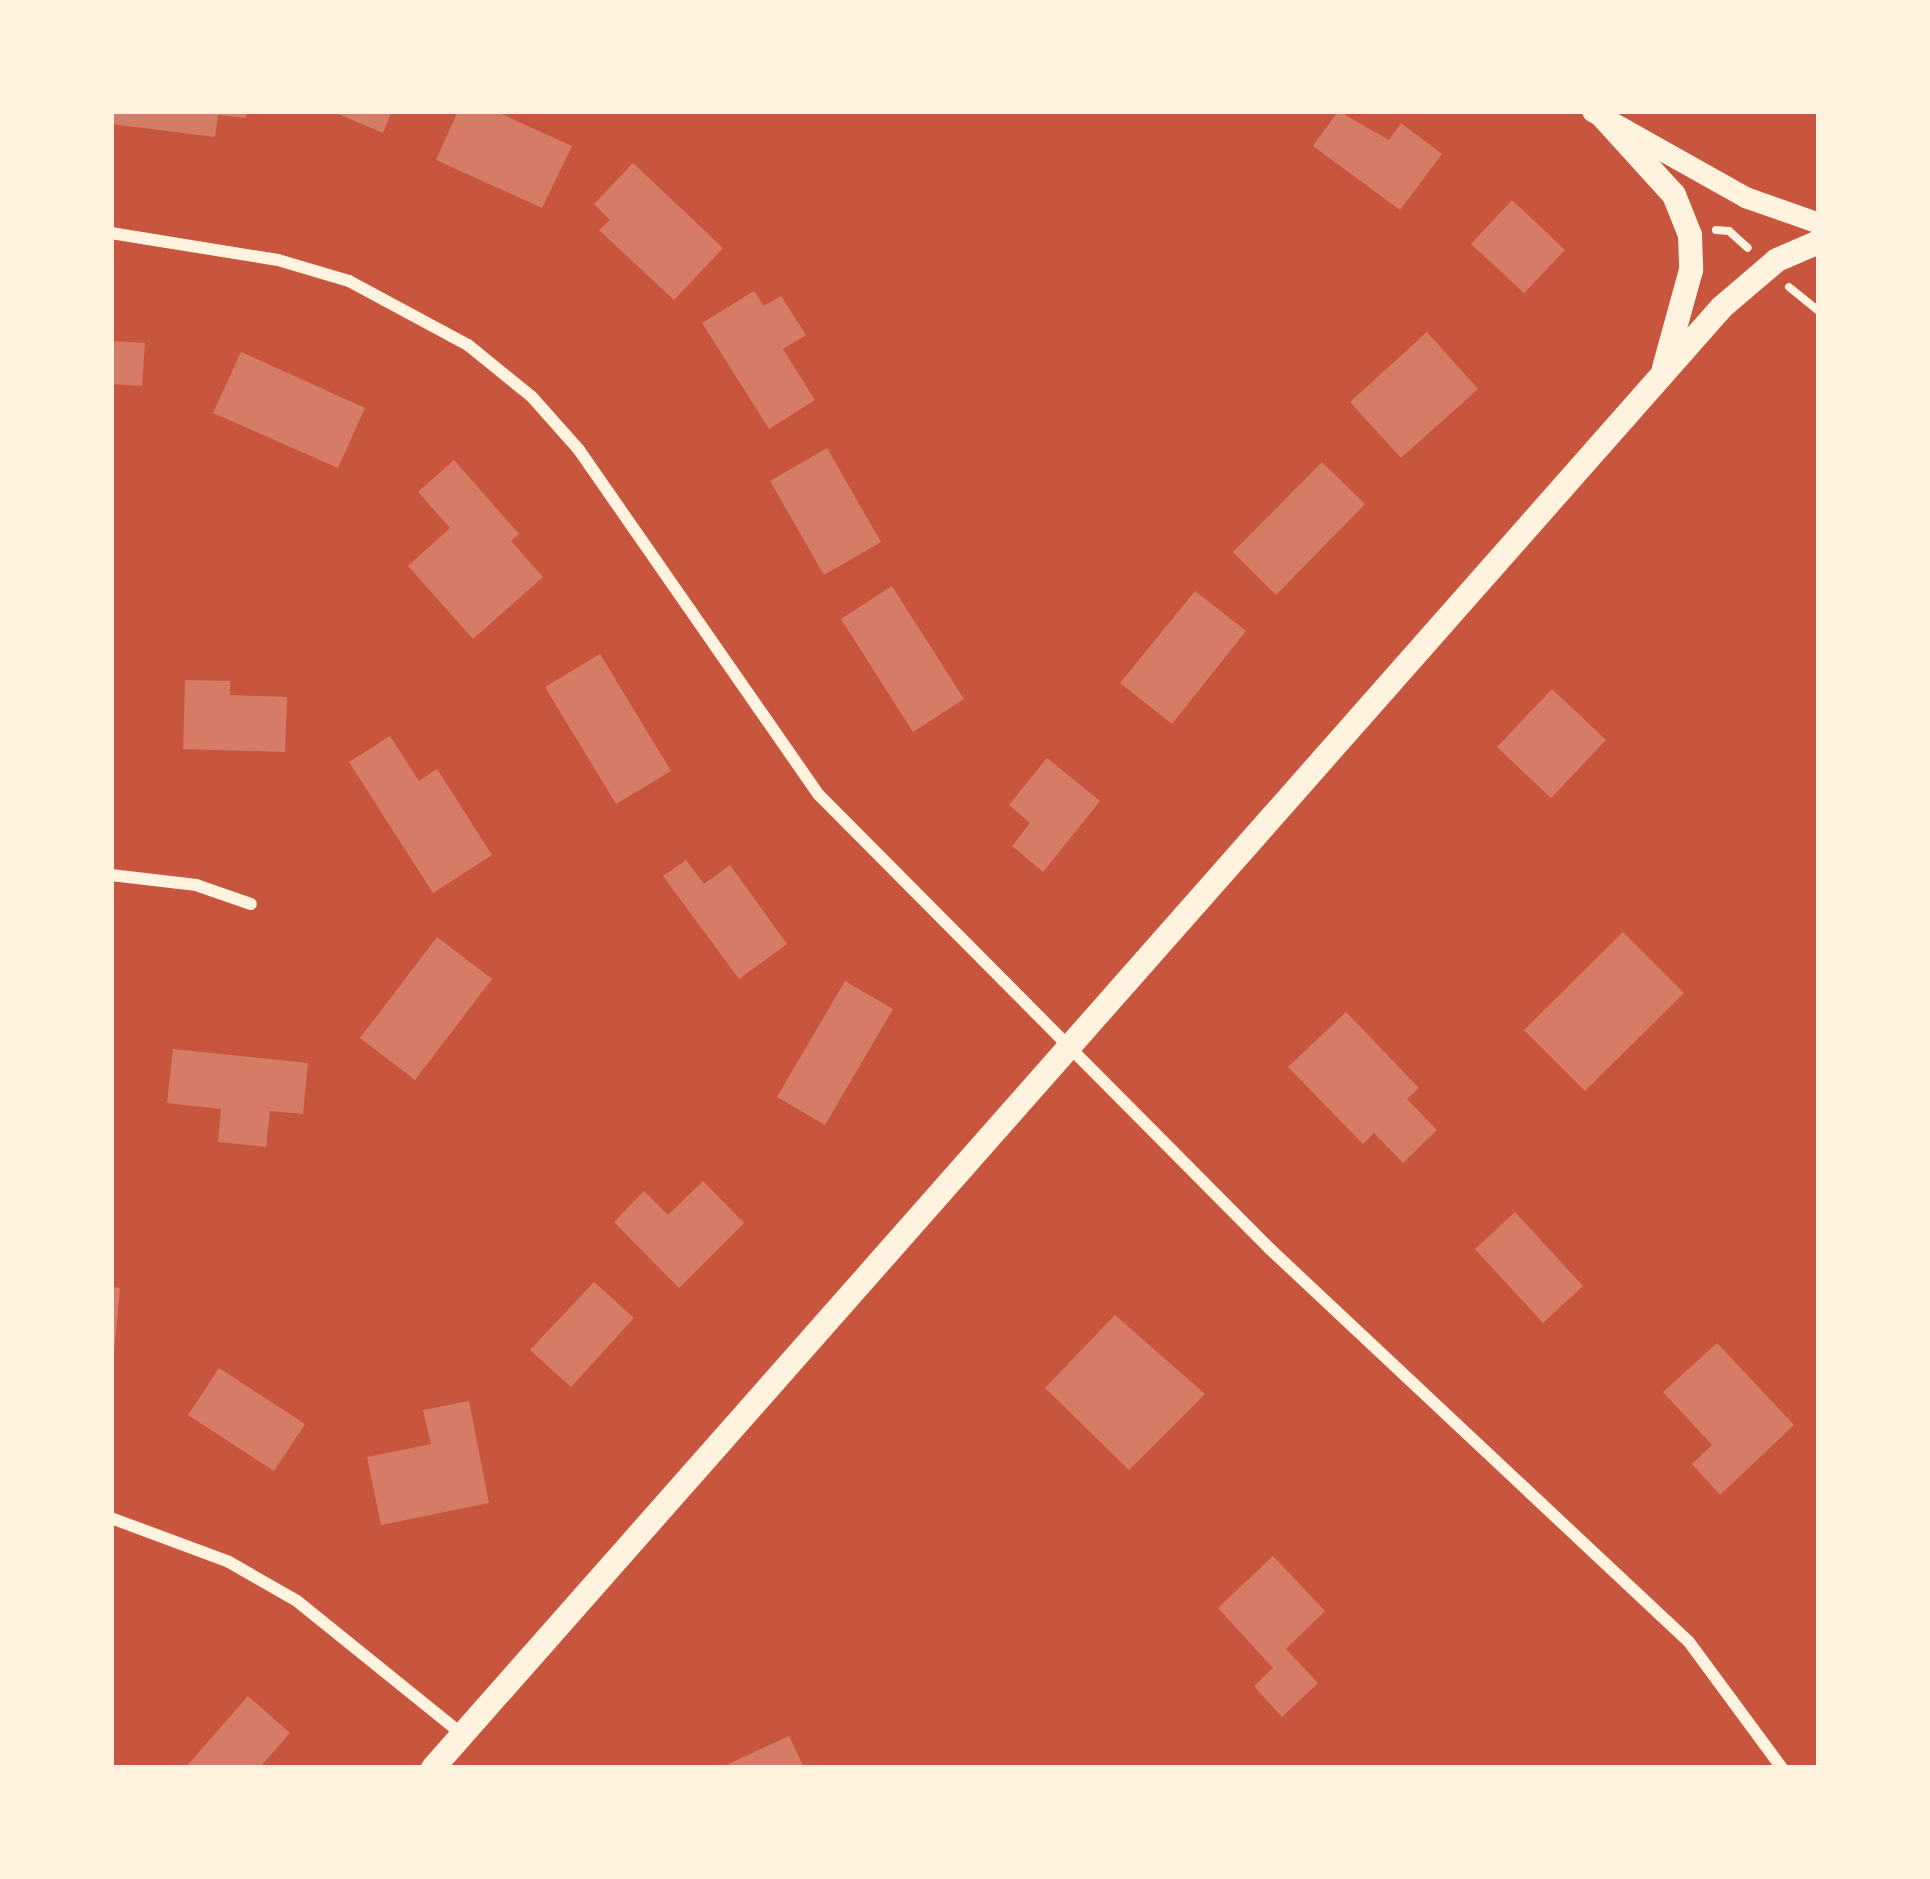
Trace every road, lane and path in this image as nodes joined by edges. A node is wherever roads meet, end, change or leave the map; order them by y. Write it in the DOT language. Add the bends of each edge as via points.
graph roads {
  1 [pos="1597,114"];
  2 [pos="1819,223"];
  3 [pos="111,233"];
  4 [pos="1819,242"];
  5 [pos="1661,376"];
  6 [pos="111,875"];
  7 [pos="251,904"];
  8 [pos="1069,1042"];
  9 [pos="111,1518"];
  10 [pos="463,1735"];
  11 [pos="433,1768"];
  12 [pos="1782,1768"];
  1 -- 2 [label="street" via="1745,196"];
  1 -- 5 [label="main road" via="1674,195 1690,235 1691,270"];
  3 -- 8 [label="street" via="278,260 349,281 468,345 532,397 579,450 819,794"];
  4 -- 5 [label="main road" via="1756,276"];
  5 -- 8 [label="main road"];
  6 -- 7 [label="street" via="196,886"];
  8 -- 10 [label="main road"];
  8 -- 12 [label="street" via="1270,1249 1689,1642"];
  9 -- 10 [label="street" via="229,1562 297,1601"];
  10 -- 11 [label="main road"];
}
